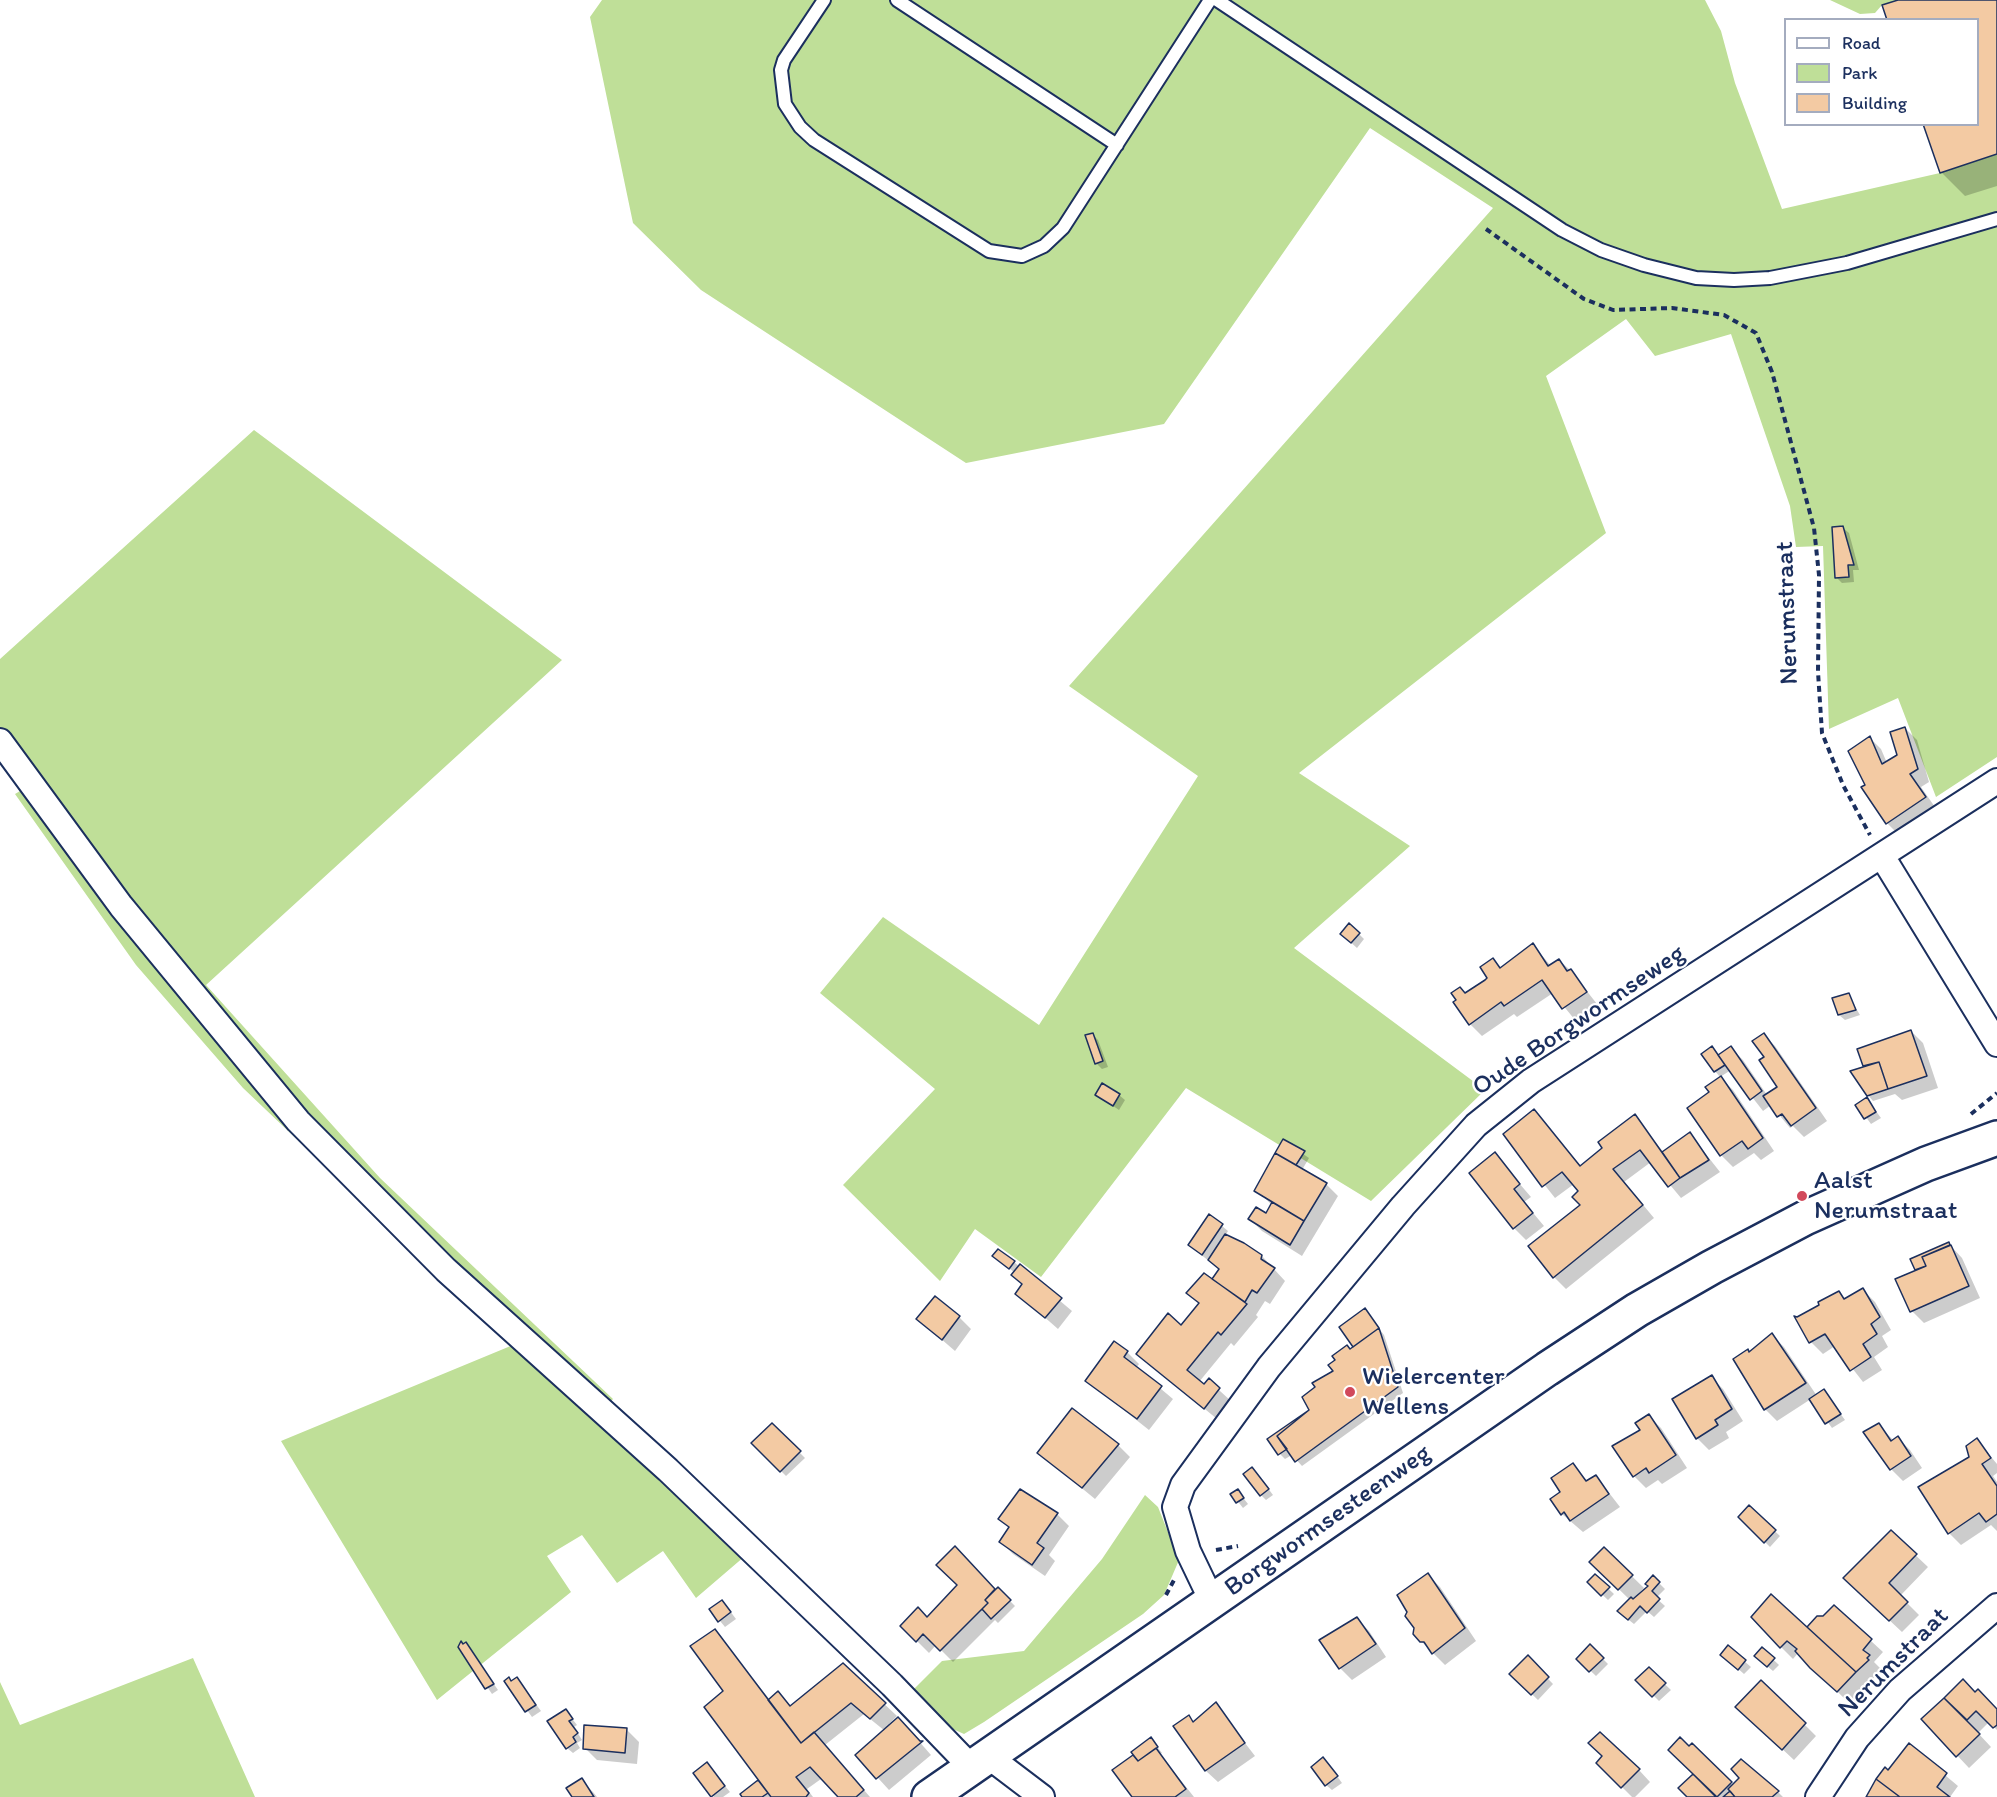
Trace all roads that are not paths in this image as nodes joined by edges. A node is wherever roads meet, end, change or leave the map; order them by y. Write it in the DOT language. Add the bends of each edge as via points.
graph roads {
  1 [pos="824,0"];
  2 [pos="897,0"];
  3 [pos="1210,0"];
  4 [pos="1217,0"];
  5 [pos="1117,145"];
  6 [pos="1997,219"];
  7 [pos="0,741"];
  8 [pos="1997,782"];
  9 [pos="1882,856"];
  10 [pos="1997,1044"];
  11 [pos="1997,1138"];
  12 [pos="1212,1601"];
  13 [pos="1997,1606"];
  14 [pos="980,1762"];
  15 [pos="929,1797"];
  16 [pos="1042,1797"];
  17 [pos="1818,1797"];
  1 -- 5 [label="lane" via="781,70 783,93 792,116 814,140 989,251 1022,256 1052,240"];
  2 -- 5 [label="lane"];
  3 -- 5 [label="lane"];
  4 -- 6 [label="lane" via="1562,230 1601,250 1644,265 1696,278 1770,278 1847,263"];
  7 -- 14 [label="street" via="121,906 298,1121 446,1270 668,1470 892,1685"];
  8 -- 9 [label="street, Oude Borgwormseweg"];
  9 -- 10 [label="street"];
  9 -- 12 [label="street, Oude Borgwormseweg" via="1531,1081 1476,1125 1403,1206 1269,1367 1183,1485 1175,1507 1192,1563"];
  11 -- 12 [label="main road, Borgwormsesteenweg" via="1926,1164 1805,1218 1638,1310"];
  12 -- 14 [label="main road, Borgwormsesteenweg"];
  13 -- 17 [label="street, Nerumstraat" via="1900,1690 1857,1738"];
  14 -- 15 [label="main road, Borgwormsesteenweg"];
  14 -- 16 [label="street"];
}
